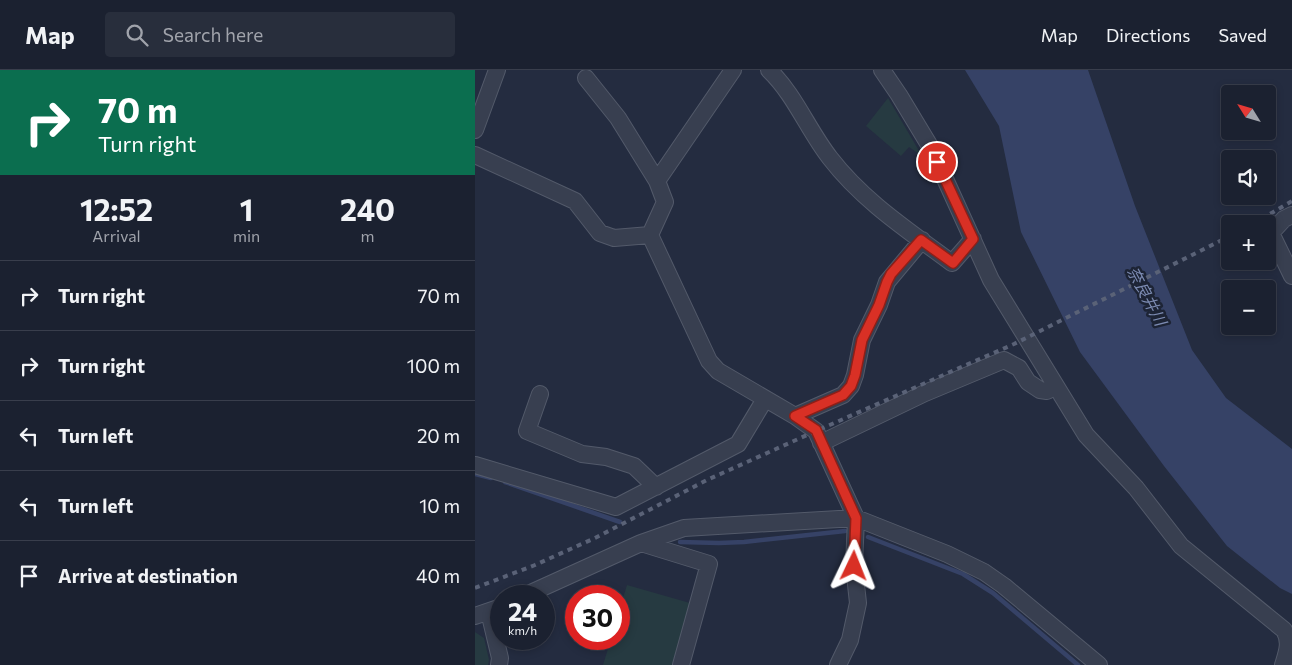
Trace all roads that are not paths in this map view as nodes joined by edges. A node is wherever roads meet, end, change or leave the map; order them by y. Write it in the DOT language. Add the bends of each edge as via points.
graph roads {
  1 [pos="497,70"];
  2 [pos="733,70"];
  3 [pos="769,70"];
  4 [pos="882,70"];
  5 [pos="586,78"];
  6 [pos="475,130"];
  7 [pos="475,155"];
  8 [pos="657,180"];
  9 [pos="1292,214"];
  10 [pos="650,235"];
  11 [pos="973,239"];
  12 [pos="921,240"];
  13 [pos="1292,276"];
  14 [pos="1056,386"];
  15 [pos="540,394"];
  16 [pos="765,399"];
  17 [pos="795,416"];
  18 [pos="821,443"];
  19 [pos="475,465"];
  20 [pos="656,486"];
  21 [pos="856,518"];
  22 [pos="641,543"];
  23 [pos="549,585"];
  24 [pos="488,612"];
  25 [pos="842,664"];
  26 [pos="499,665"];
  27 [pos="681,665"];
  28 [pos="1099,665"];
  29 [pos="1283,665"];
  1 -- 6 [label="street"];
  2 -- 8 [label="street"];
  3 -- 12 [label="street" via="781,82 830,158 864,196"];
  4 -- 11 [label="street" via="931,148"];
  5 -- 8 [label="street" via="618,118"];
  7 -- 10 [label="street" via="575,201 600,233 614,238"];
  8 -- 10 [label="street" via="665,202"];
  9 -- 13 [label="street" via="1271,232"];
  10 -- 16 [label="street" via="709,361 718,371"];
  11 -- 12 [label="street" via="953,263"];
  11 -- 14 [label="street" via="991,280"];
  12 -- 17 [label="street" via="887,282 862,340 851,386 843,395"];
  14 -- 18 [label="street" via="1047,391 1040,390 1027,382 1019,368 1004,360 925,393"];
  14 -- 29 [label="street" via="1086,436 1136,488 1181,546 1285,630 1288,648"];
  15 -- 20 [label="street" via="527,431 582,454 606,457 633,466"];
  16 -- 17 [label="street"];
  16 -- 20 [label="street" via="738,444"];
  17 -- 18 [label="street" via="816,430"];
  18 -- 21 [label="street"];
  19 -- 20 [label="street" via="616,507"];
  21 -- 22 [label="street" via="684,528"];
  21 -- 25 [label="street" via="854,566 858,603"];
  21 -- 28 [label="street" via="984,572"];
  22 -- 23 [label="street"];
  22 -- 27 [label="street" via="709,564"];
  24 -- 26 [label="street"];
}
